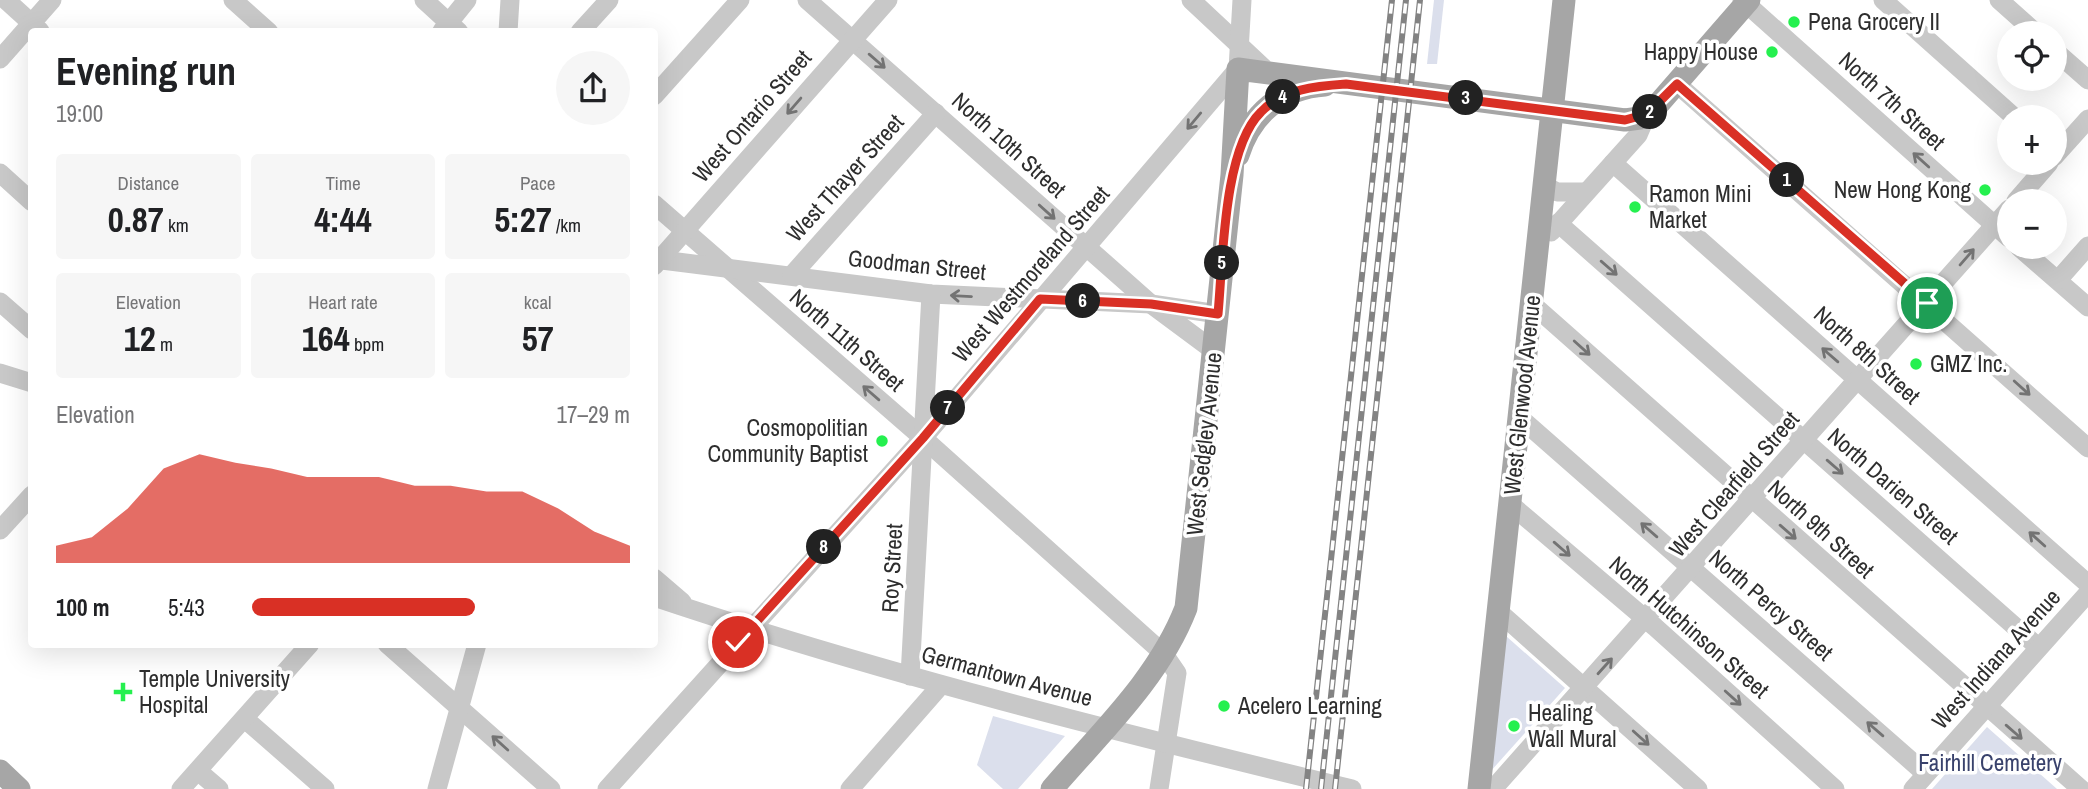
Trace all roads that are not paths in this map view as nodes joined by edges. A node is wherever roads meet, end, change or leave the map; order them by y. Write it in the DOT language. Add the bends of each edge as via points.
graph roads {
  1 [pos="6,0"];
  2 [pos="52,0"];
  3 [pos="233,0"];
  4 [pos="424,0"];
  5 [pos="467,0"];
  6 [pos="510,0"];
  7 [pos="609,0"];
  8 [pos="740,0"];
  9 [pos="807,0"];
  10 [pos="888,0"];
  11 [pos="1191,0"];
  12 [pos="1242,0"];
  13 [pos="1564,0"];
  14 [pos="1883,0"];
  15 [pos="1999,0"];
  16 [pos="1746,1"];
  17 [pos="2023,21"];
  18 [pos="36,27"];
  19 [pos="264,28"];
  20 [pos="448,28"];
  21 [pos="450,28"];
  22 [pos="508,28"];
  23 [pos="584,28"];
  24 [pos="28,34"];
  25 [pos="853,40"];
  26 [pos="1238,42"];
  27 [pos="0,59"];
  28 [pos="2067,61"];
  29 [pos="1238,69"];
  30 [pos="1269,73"];
  31 [pos="2088,80"];
  32 [pos="1346,84"];
  33 [pos="1677,84"];
  34 [pos="658,92"];
  35 [pos="2001,105"];
  36 [pos="1551,109"];
  37 [pos="936,113"];
  38 [pos="1647,114"];
  39 [pos="2086,125"];
  40 [pos="2067,144"];
  41 [pos="1613,163"];
  42 [pos="0,173"];
  43 [pos="1232,175"];
  44 [pos="2038,175"];
  45 [pos="1544,185"];
  46 [pos="2026,189"];
  47 [pos="1584,192"];
  48 [pos="28,198"];
  49 [pos="658,208"];
  50 [pos="1558,223"];
  51 [pos="1997,227"];
  52 [pos="684,231"];
  53 [pos="1997,237"];
  54 [pos="1087,247"];
  55 [pos="1538,247"];
  56 [pos="2088,247"];
  57 [pos="2033,259"];
  58 [pos="658,260"];
  59 [pos="658,262"];
  60 [pos="726,268"];
  61 [pos="792,275"];
  62 [pos="2058,281"];
  63 [pos="931,294"];
  64 [pos="1040,299"];
  65 [pos="0,302"];
  66 [pos="1531,303"];
  67 [pos="1927,303"];
  68 [pos="1151,304"];
  69 [pos="2088,307"];
  70 [pos="1218,314"];
  71 [pos="28,326"];
  72 [pos="1213,350"];
  73 [pos="0,373"];
  74 [pos="1859,380"];
  75 [pos="28,382"];
  76 [pos="1519,417"];
  77 [pos="923,438"];
  78 [pos="1804,440"];
  79 [pos="2088,448"];
  80 [pos="28,499"];
  81 [pos="1752,500"];
  82 [pos="1510,504"];
  83 [pos="0,530"];
  84 [pos="1692,568"];
  85 [pos="658,581"];
  86 [pos="2088,584"];
  87 [pos="2088,593"];
  88 [pos="658,598"];
  89 [pos="698,612"];
  90 [pos="1499,612"];
  91 [pos="1646,621"];
  92 [pos="748,630"];
  93 [pos="1170,645"];
  94 [pos="2038,647"];
  95 [pos="307,648"];
  96 [pos="392,648"];
  97 [pos="476,648"];
  98 [pos="910,676"];
  99 [pos="941,685"];
  100 [pos="1585,687"];
  101 [pos="1985,707"];
  102 [pos="460,708"];
  103 [pos="245,719"];
  104 [pos="1105,727"];
  105 [pos="1164,742"];
  106 [pos="0,771"];
  107 [pos="198,771"];
  108 [pos="1926,774"];
  109 [pos="19,789"];
  110 [pos="181,789"];
  111 [pos="219,789"];
  112 [pos="325,789"];
  113 [pos="437,789"];
  114 [pos="551,789"];
  115 [pos="607,789"];
  116 [pos="850,789"];
  117 [pos="1052,789"];
  118 [pos="1159,789"];
  119 [pos="1352,789"];
  120 [pos="1479,789"];
  121 [pos="1493,789"];
  122 [pos="1698,789"];
  123 [pos="1835,789"];
  124 [pos="1913,789"];
  125 [pos="2081,789"];
  1 -- 18 [label="street"];
  2 -- 18 [label="street"];
  3 -- 19 [label="street"];
  4 -- 20 [label="street"];
  5 -- 21 [label="street"];
  6 -- 22 [label="street"];
  7 -- 23 [label="street"];
  8 -- 34 [label="street"];
  9 -- 25 [label="street, North 10th Street"];
  10 -- 25 [label="street, West Ontario Street"];
  11 -- 26 [label="street"];
  12 -- 26 [label="street, West Sedgley Avenue"];
  13 -- 36 [label="main road, West Glenwood Avenue"];
  14 -- 35 [label="street"];
  15 -- 17 [label="street"];
  16 -- 33 [label="main road"];
  51 -- 16 [label="street, North 7th Street, one-way"];
  24 -- 27 [label="street"];
  25 -- 37 [label="street, North 10th Street, one-way"];
  25 -- 52 [label="street, West Ontario Street, one-way"];
  26 -- 29 [label="street, West Sedgley Avenue"];
  26 -- 30 [label="street"];
  28 -- 31 [label="street"];
  29 -- 30 [label="main road"];
  29 -- 43 [label="main road, West Sedgley Avenue"];
  29 -- 54 [label="street, West Westmoreland Street, one-way"];
  30 -- 32 [label="main road"];
  32 -- 36 [label="main road"];
  32 -- 43 [label="main road" via="1302,89 1260,112"];
  33 -- 38 [label="main road"];
  33 -- 67 [label="street"];
  36 -- 38 [label="main road" via="1625,120"];
  36 -- 45 [label="main road, West Glenwood Avenue"];
  37 -- 54 [label="street, North 10th Street, one-way"];
  37 -- 61 [label="street, West Thayer Street"];
  38 -- 41 [label="street" via="1644,126"];
  39 -- 40 [label="street"];
  41 -- 47 [label="street"];
  74 -- 41 [label="street, North 8th Street, one-way"];
  42 -- 48 [label="street"];
  43 -- 70 [label="main road, West Sedgley Avenue"];
  44 -- 46 [label="street"];
  45 -- 47 [label="street" via="1557,192"];
  45 -- 55 [label="main road, West Glenwood Avenue"];
  47 -- 50 [label="street"];
  49 -- 52 [label="street, North 11th Street"];
  50 -- 55 [label="street"];
  50 -- 78 [label="street, North Darien Street, one-way"];
  52 -- 58 [label="street, West Ontario Street"];
  52 -- 60 [label="street, North 11th Street"];
  67 -- 53 [label="street, West Clearfield Street, one-way"];
  54 -- 64 [label="street, West Westmoreland Street"];
  54 -- 68 [label="street, North 10th Street"];
  55 -- 66 [label="main road, West Glenwood Avenue"];
  56 -- 62 [label="street"];
  57 -- 62 [label="street"];
  59 -- 60 [label="street, Goodman Street"];
  60 -- 61 [label="street, Goodman Street"];
  77 -- 60 [label="street, North 11th Street, one-way"];
  61 -- 63 [label="street, Goodman Street"];
  62 -- 69 [label="street"];
  64 -- 63 [label="street, Goodman Street, one-way"];
  63 -- 77 [label="street, Roy Street"];
  64 -- 68 [label="street, Goodman Street"];
  64 -- 77 [label="street, West Westmoreland Street"];
  65 -- 71 [label="street"];
  66 -- 76 [label="main road, West Glenwood Avenue"];
  66 -- 81 [label="street, North 9th Street, one-way"];
  67 -- 74 [label="street, West Clearfield Street"];
  67 -- 79 [label="street, one-way"];
  68 -- 70 [label="street, Goodman Street"];
  68 -- 72 [label="street, North 10th Street"];
  70 -- 72 [label="main road, West Sedgley Avenue"];
  72 -- 93 [label="main road, West Sedgley Avenue" via="1186,608"];
  73 -- 75 [label="street"];
  74 -- 78 [label="street, West Clearfield Street"];
  86 -- 74 [label="street, North 8th Street, one-way"];
  76 -- 82 [label="main road, West Glenwood Avenue"];
  84 -- 76 [label="street, North Percy Street, one-way"];
  77 -- 92 [label="street, West Westmoreland Street"];
  77 -- 93 [label="street, North 11th Street"];
  77 -- 98 [label="street, Roy Street"];
  78 -- 81 [label="street, West Clearfield Street"];
  78 -- 94 [label="street, North Darien Street, one-way"];
  80 -- 83 [label="street"];
  81 -- 84 [label="street, West Clearfield Street"];
  81 -- 101 [label="street, North 9th Street, one-way"];
  82 -- 90 [label="main road, West Glenwood Avenue"];
  82 -- 91 [label="street, North Hutchinson Street, one-way"];
  84 -- 91 [label="street, West Clearfield Street"];
  108 -- 84 [label="street, North Percy Street, one-way"];
  85 -- 89 [label="street"];
  87 -- 94 [label="street, West Indiana Avenue"];
  88 -- 89 [label="street, Germantown Avenue"];
  89 -- 92 [label="street, Germantown Avenue"];
  90 -- 100 [label="street"];
  90 -- 120 [label="main road, West Glenwood Avenue"];
  100 -- 91 [label="street, West Clearfield Street, one-way"];
  91 -- 123 [label="street, North Hutchinson Street, one-way"];
  92 -- 98 [label="street, Germantown Avenue"];
  92 -- 115 [label="street, West Westmoreland Street"];
  93 -- 104 [label="main road"];
  93 -- 105 [label="street" via="1177,673"];
  94 -- 101 [label="street, West Indiana Avenue"];
  95 -- 103 [label="street"];
  96 -- 102 [label="street"];
  97 -- 102 [label="street"];
  98 -- 99 [label="street, Germantown Avenue"];
  99 -- 104 [label="street, Germantown Avenue"];
  99 -- 116 [label="street"];
  100 -- 121 [label="street, West Clearfield Street"];
  100 -- 122 [label="street, one-way"];
  101 -- 108 [label="street, West Indiana Avenue"];
  101 -- 125 [label="street, North 9th Street, one-way"];
  102 -- 113 [label="street"];
  114 -- 102 [label="street, one-way"];
  103 -- 107 [label="street"];
  103 -- 112 [label="street"];
  104 -- 105 [label="street, Germantown Avenue"];
  104 -- 117 [label="main road"];
  105 -- 118 [label="street"];
  105 -- 119 [label="street, Germantown Avenue"];
  106 -- 109 [label="main road"];
  107 -- 110 [label="street"];
  107 -- 111 [label="street"];
  108 -- 124 [label="street, West Indiana Avenue"];
}
